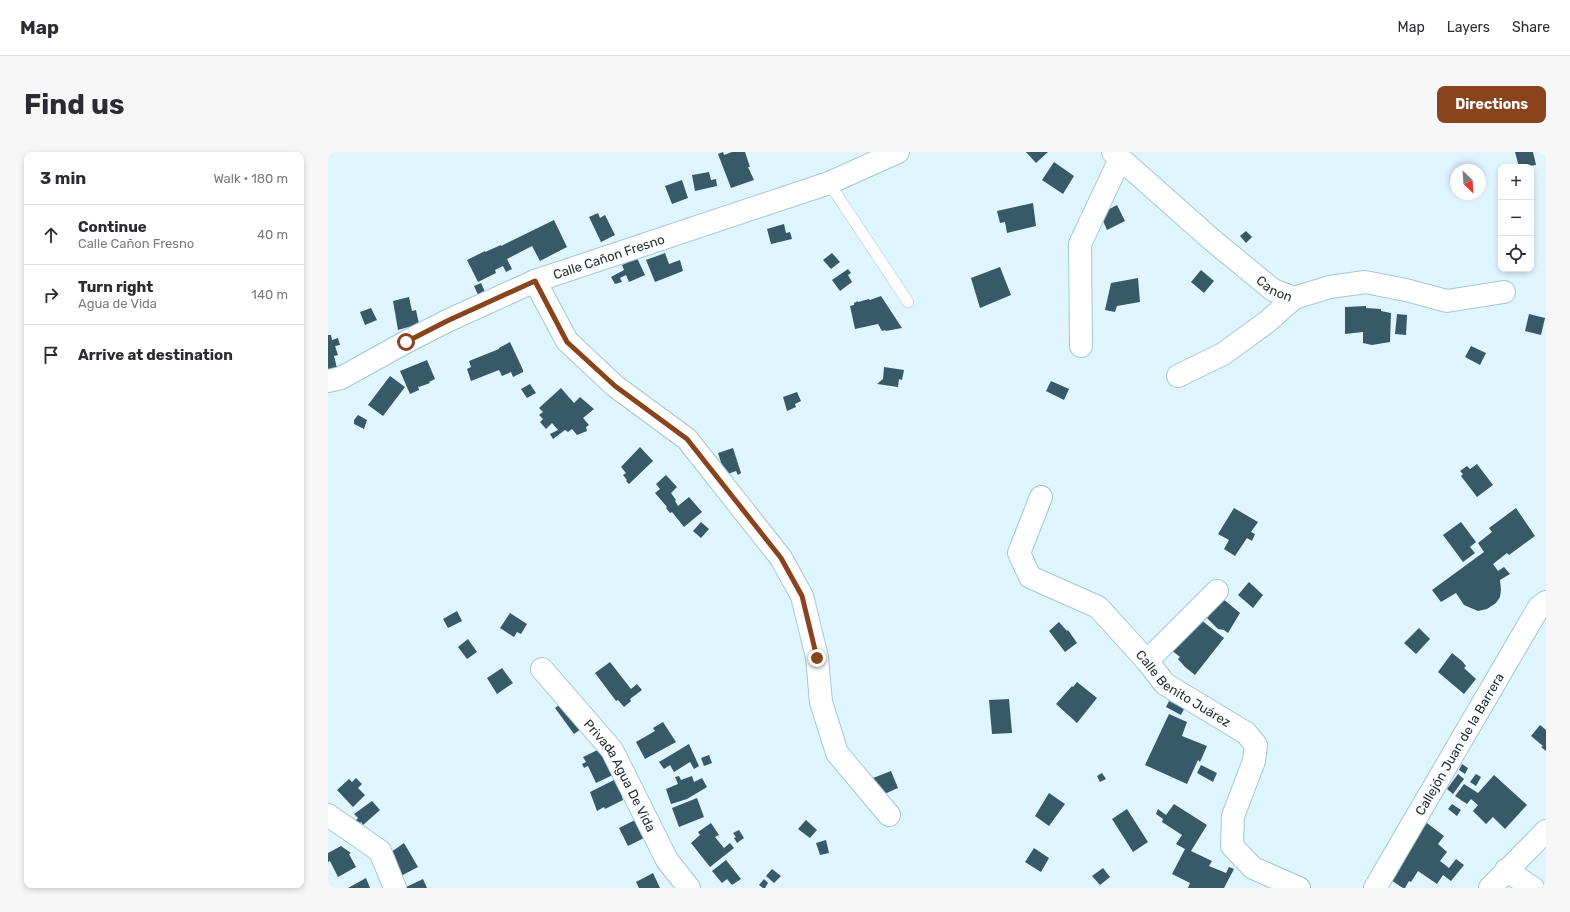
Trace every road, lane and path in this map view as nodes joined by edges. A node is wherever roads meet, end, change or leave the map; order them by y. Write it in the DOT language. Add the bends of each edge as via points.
graph roads {
  1 [pos="898,152"];
  2 [pos="1116,156"];
  3 [pos="829,183"];
  4 [pos="535,281"];
  5 [pos="1504,292"];
  6 [pos="1294,298"];
  7 [pos="908,302"];
  8 [pos="1081,346"];
  9 [pos="1178,376"];
  10 [pos="328,381"];
  11 [pos="1041,497"];
  12 [pos="1217,591"];
  13 [pos="1546,602"];
  14 [pos="1147,661"];
  15 [pos="542,669"];
  16 [pos="328,815"];
  17 [pos="889,815"];
  18 [pos="1546,832"];
  19 [pos="1506,870"];
  20 [pos="395,888"];
  21 [pos="689,888"];
  22 [pos="1299,888"];
  23 [pos="1376,888"];
  24 [pos="1490,888"];
  25 [pos="1533,888"];
  1 -- 3 [label="street, Calle Cañon Fresno"];
  2 -- 6 [label="street, Canon" via="1273,290"];
  2 -- 8 [label="street" via="1080,244"];
  3 -- 4 [label="street, Calle Cañon Fresno"];
  3 -- 7 [label="lane"];
  4 -- 10 [label="street, Calle Cañon Fresno" via="413,338 341,378"];
  4 -- 17 [label="street" via="567,342 615,386 687,439 781,558 802,596 817,658 821,702 837,753"];
  5 -- 6 [label="street, Canon" via="1447,301 1365,282 1330,287"];
  6 -- 9 [label="street" via="1267,322 1223,354"];
  11 -- 14 [label="street, Calle Benito Juárez" via="1019,553 1030,577 1098,607"];
  12 -- 14 [label="street"];
  13 -- 23 [label="street, Callejón Juan de la Barrera" via="1539,607"];
  14 -- 22 [label="street, Calle Benito Juárez" via="1165,684 1246,733 1256,745 1254,761 1233,816 1232,846 1253,868"];
  15 -- 21 [label="street, Privada Agua De Vida" via="612,750 667,860"];
  16 -- 20 [label="street" via="380,851"];
  18 -- 19 [label="street"];
  19 -- 24 [label="street"];
  19 -- 25 [label="street"];
}
